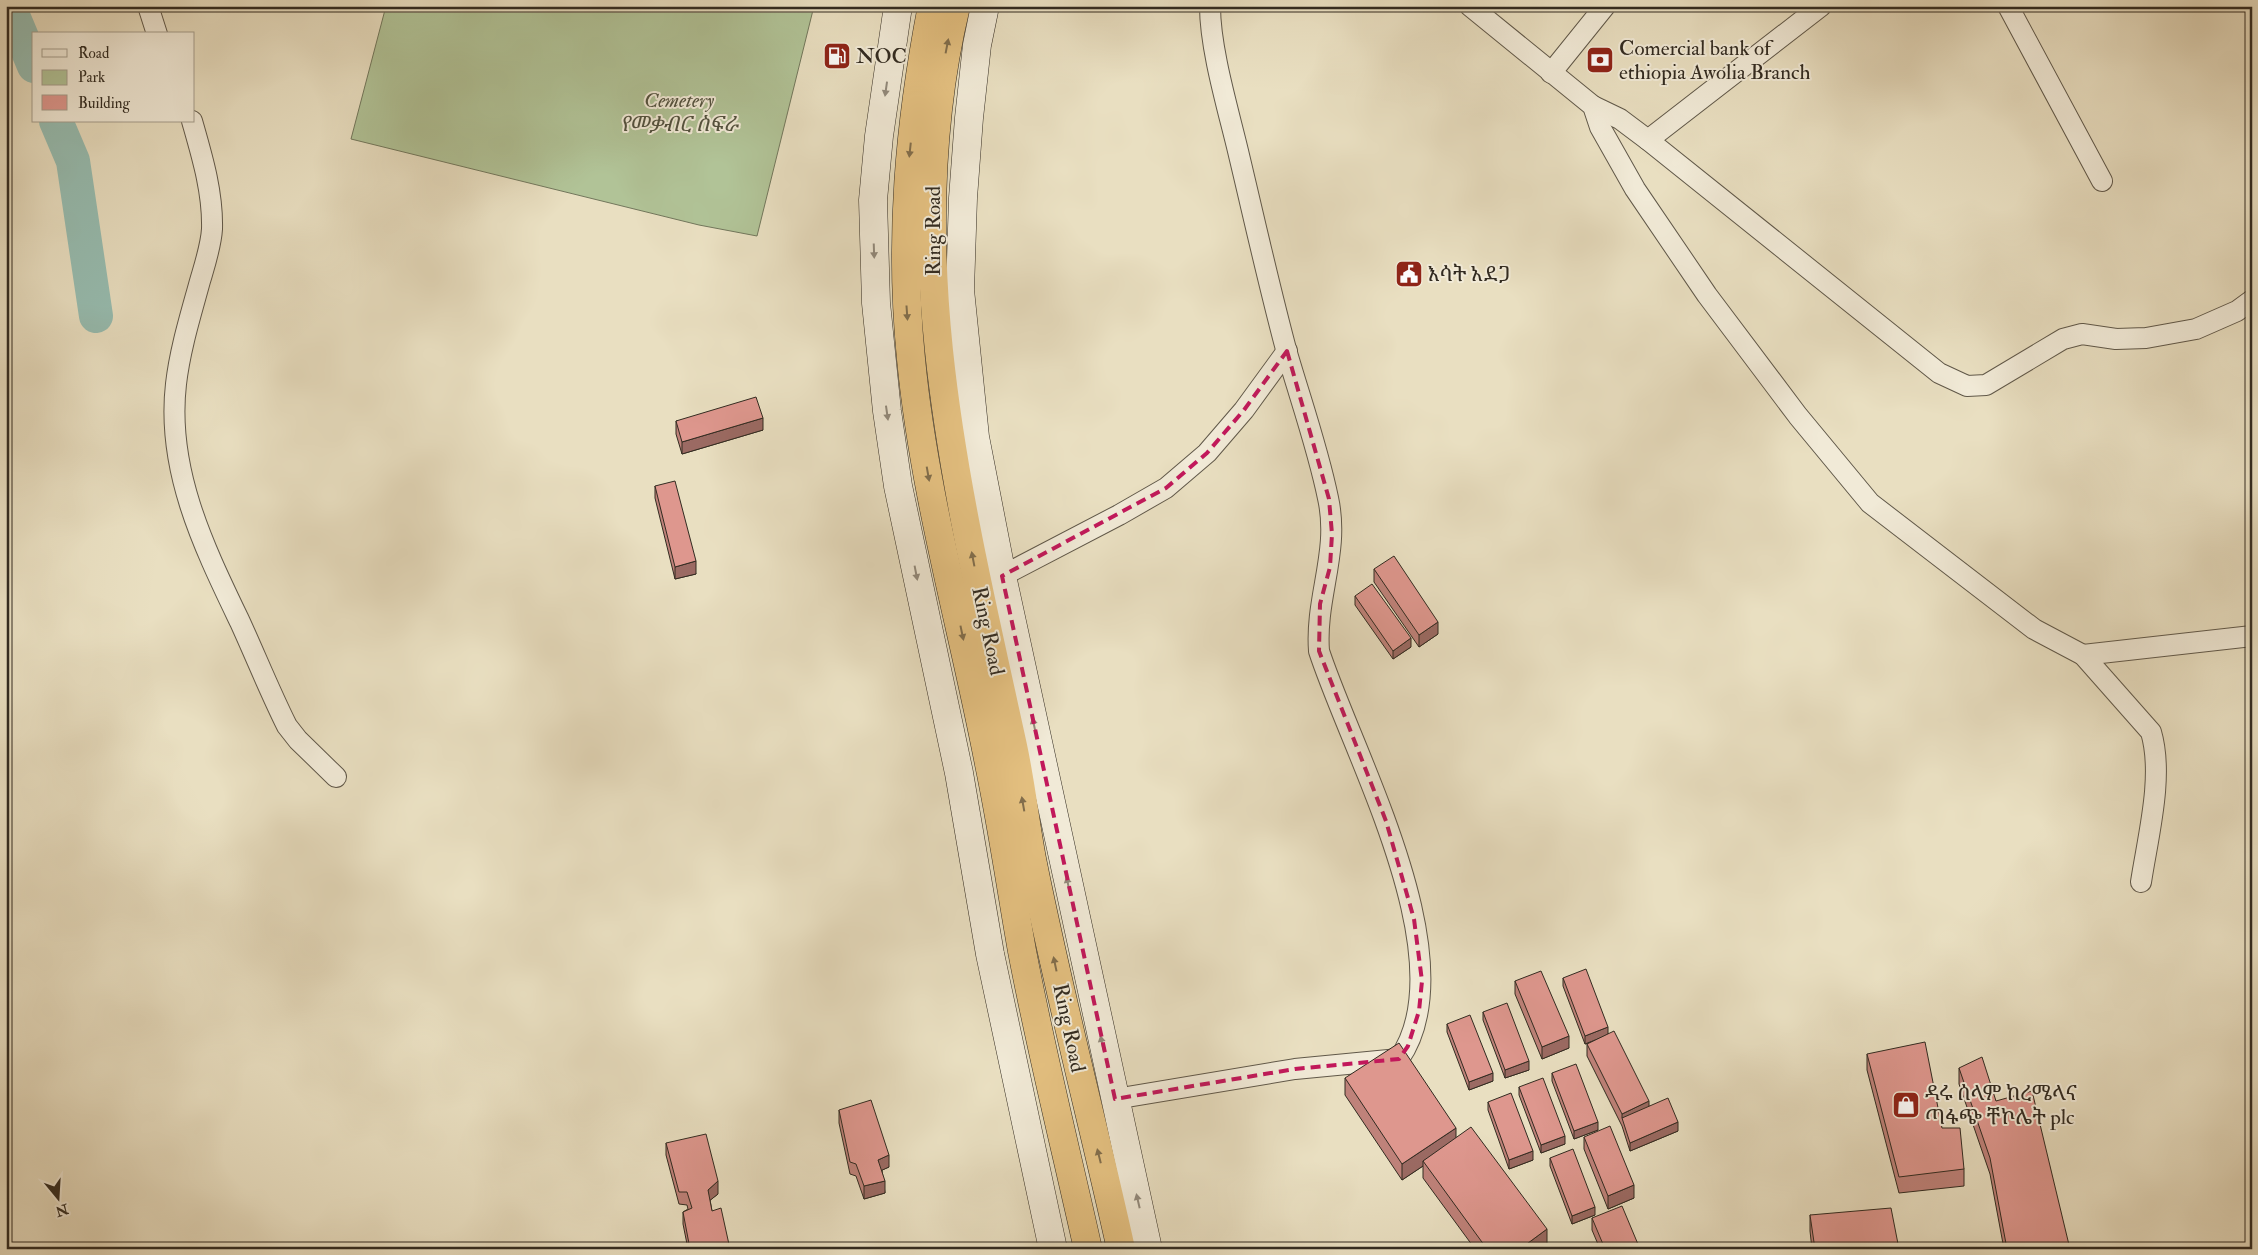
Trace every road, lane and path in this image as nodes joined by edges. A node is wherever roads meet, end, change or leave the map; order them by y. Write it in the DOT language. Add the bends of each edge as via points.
graph roads {
  1 [pos="148,6"];
  2 [pos="898,6"];
  3 [pos="932,6"];
  4 [pos="956,6"];
  5 [pos="985,6"];
  6 [pos="1210,6"];
  7 [pos="1470,6"];
  8 [pos="1605,6"];
  9 [pos="1821,6"];
  10 [pos="2008,6"];
  11 [pos="156,32"];
  12 [pos="1551,73"];
  13 [pos="1593,106"];
  14 [pos="192,122"];
  15 [pos="1648,140"];
  16 [pos="2102,181"];
  17 [pos="2252,300"];
  18 [pos="1287,351"];
  19 [pos="1002,576"];
  20 [pos="2252,636"];
  21 [pos="2082,655"];
  22 [pos="336,777"];
  23 [pos="2141,882"];
  24 [pos="1115,1099"];
  25 [pos="1120,1243"];
  26 [pos="1087,1246"];
  27 [pos="1053,1249"];
  28 [pos="1148,1249"];
  1 -- 11 [label="street"];
  2 -- 27 [label="main road, one-way" via="873,200 876,303 887,411 902,505 959,773 990,954"];
  3 -- 26 [label="highway, Ring Road, one-way" via="920,67 906,187 906,293 911,361 935,513 990,764 1023,953"];
  25 -- 4 [label="highway, Ring Road, one-way" via="1032,858 942,388 934,302 932,190 939,87"];
  5 -- 19 [label="main road" via="969,118 960,290 975,437"];
  6 -- 18 [label="street" via="1230,118"];
  7 -- 12 [label="street"];
  8 -- 12 [label="street"];
  9 -- 15 [label="street"];
  10 -- 16 [label="street"];
  12 -- 13 [label="street"];
  13 -- 15 [label="street" via="1620,119"];
  13 -- 21 [label="street" via="1600,127 1635,189 1707,295 1798,416 1870,503 2034,629"];
  14 -- 22 [label="street" via="205,168 212,207 212,231 176,385 177,434 185,491 217,576 288,726"];
  15 -- 17 [label="street" via="1939,373 1967,386 1986,385 2063,339 2082,334 2116,339 2146,338 2196,329 2237,312"];
  18 -- 19 [label="street" via="1207,453 1166,488"];
  18 -- 24 [label="street" via="1329,499 1330,567 1320,604 1317,627 1319,651 1386,821 1414,918 1422,981 1419,1010 1408,1046 1399,1059 1295,1069"];
  24 -- 19 [label="main road, one-way"];
  20 -- 21 [label="street"];
  21 -- 23 [label="street" via="2151,732 2155,747 2156,782"];
  28 -- 24 [label="main road, one-way"];
}
